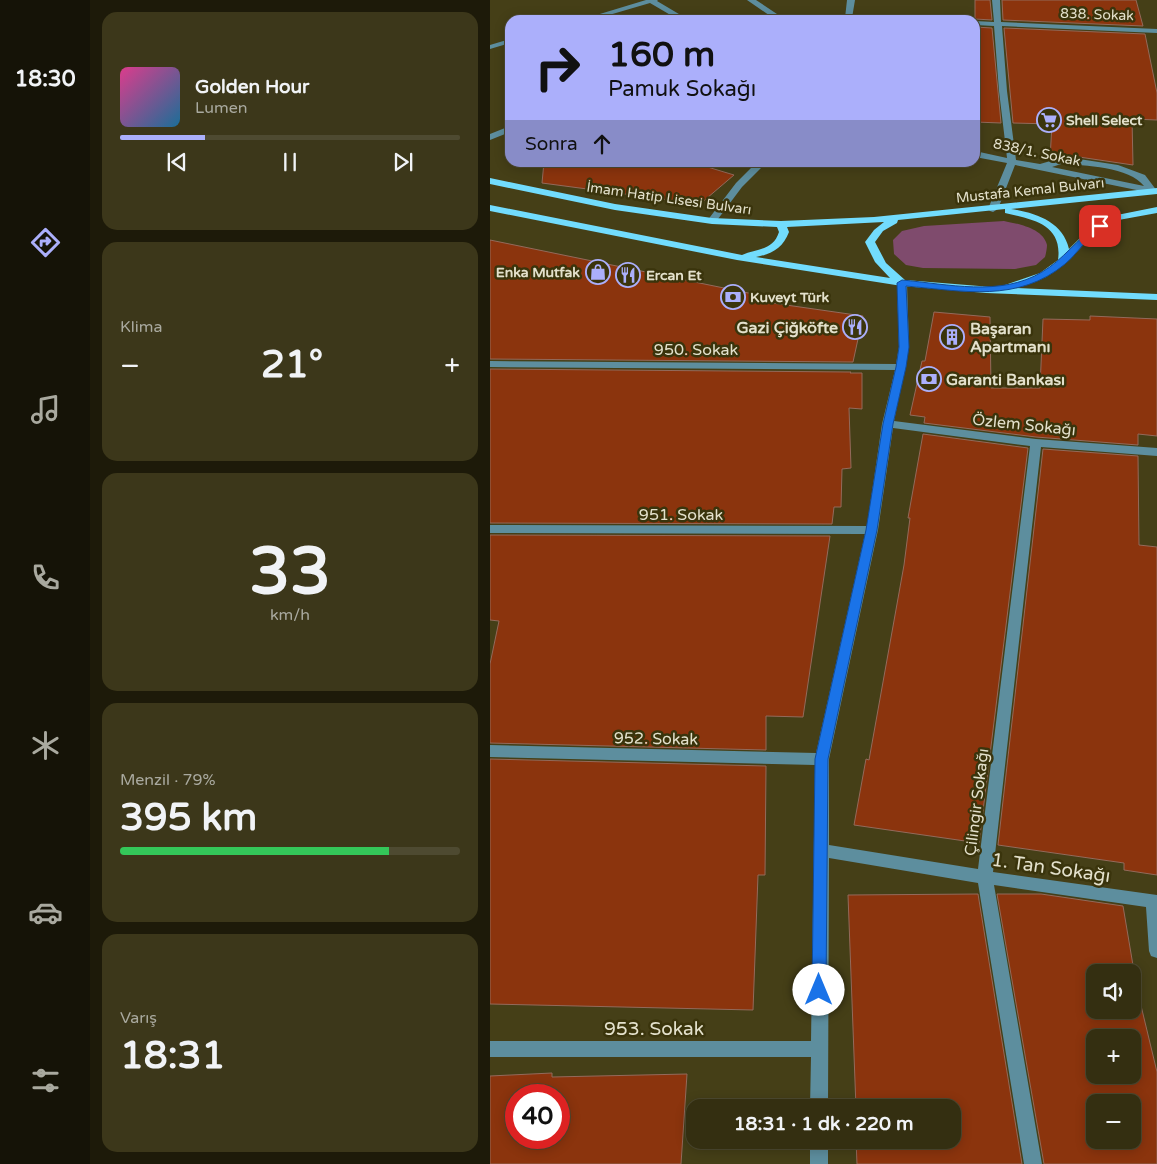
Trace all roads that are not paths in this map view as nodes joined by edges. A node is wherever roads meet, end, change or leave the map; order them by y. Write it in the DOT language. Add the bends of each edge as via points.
graph roads {
  1 [pos="652,0"];
  2 [pos="751,0"];
  3 [pos="851,0"];
  4 [pos="996,0"];
  5 [pos="601,15"];
  6 [pos="674,15"];
  7 [pos="774,15"];
  8 [pos="849,15"];
  9 [pos="980,23"];
  10 [pos="997,24"];
  11 [pos="1157,31"];
  12 [pos="505,42"];
  13 [pos="490,47"];
  14 [pos="505,131"];
  15 [pos="490,137"];
  16 [pos="980,155"];
  17 [pos="1012,162"];
  18 [pos="758,167"];
  19 [pos="1040,168"];
  20 [pos="490,181"];
  21 [pos="1156,191"];
  22 [pos="490,208"];
  23 [pos="993,208"];
  24 [pos="1157,210"];
  25 [pos="906,217"];
  26 [pos="712,221"];
  27 [pos="781,224"];
  28 [pos="736,257"];
  29 [pos="1063,261"];
  30 [pos="902,283"];
  31 [pos="986,290"];
  32 [pos="1157,297"];
  33 [pos="490,364"];
  34 [pos="901,367"];
  35 [pos="888,424"];
  36 [pos="1036,442"];
  37 [pos="1157,452"];
  38 [pos="490,529"];
  39 [pos="872,530"];
  40 [pos="490,751"];
  41 [pos="822,759"];
  42 [pos="820,850"];
  43 [pos="985,877"];
  44 [pos="1155,902"];
  45 [pos="1157,951"];
  46 [pos="490,1050"];
  47 [pos="818,1050"];
  48 [pos="819,1099"];
  49 [pos="819,1149"];
  50 [pos="819,1164"];
  51 [pos="1033,1164"];
  1 -- 5 [label="street"];
  1 -- 6 [label="street"];
  2 -- 7 [label="street"];
  3 -- 8 [label="street"];
  4 -- 10 [label="street"];
  9 -- 10 [label="street, 838. Sokak"];
  10 -- 11 [label="street, 838. Sokak"];
  10 -- 17 [label="street"];
  12 -- 13 [label="street"];
  14 -- 15 [label="street"];
  16 -- 17 [label="street, 838/1. Sokak"];
  17 -- 19 [label="street, 838/1. Sokak"];
  17 -- 23 [label="street"];
  18 -- 26 [label="street" via="739,185"];
  19 -- 21 [label="street, 838/1. Sokak"];
  19 -- 21 [label="street" via="1061,161 1118,168 1142,177"];
  20 -- 26 [label="main road, İmam Hatip Lisesi Bulvarı" via="615,207"];
  21 -- 23 [label="main road, Mustafa Kemal Bulvarı"];
  22 -- 28 [label="main road"];
  23 -- 25 [label="main road, Mustafa Kemal Bulvarı"];
  23 -- 29 [label="main road" via="1031,215 1056,230 1066,247"];
  24 -- 29 [label="main road" via="1110,219 1089,234"];
  25 -- 27 [label="main road, İmam Hatip Lisesi Bulvarı"];
  25 -- 30 [label="main road" via="886,223 875,231 870,242 881,265"];
  26 -- 27 [label="main road, İmam Hatip Lisesi Bulvarı"];
  27 -- 28 [label="main road" via="784,232 778,245 759,254"];
  28 -- 30 [label="main road"];
  29 -- 31 [label="main road" via="1044,275 1013,287"];
  30 -- 31 [label="main road"];
  30 -- 34 [label="street" via="904,347"];
  31 -- 32 [label="main road"];
  33 -- 34 [label="street, 950. Sokak"];
  34 -- 35 [label="street"];
  35 -- 36 [label="street, Özlem Sokağı"];
  35 -- 39 [label="street"];
  36 -- 37 [label="street, Özlem Sokağı"];
  36 -- 43 [label="street, Çilingir Sokağı"];
  38 -- 39 [label="street, 951. Sokak"];
  39 -- 41 [label="street"];
  40 -- 41 [label="street, 952. Sokak"];
  41 -- 42 [label="street"];
  42 -- 43 [label="street, 1. Tan Sokağı"];
  42 -- 47 [label="street"];
  43 -- 44 [label="street, 1. Tan Sokağı"];
  43 -- 51 [label="street, Çilingir Sokağı"];
  44 -- 45 [label="street"];
  46 -- 47 [label="street, 953. Sokak"];
  47 -- 48 [label="street"];
  49 -- 50 [label="street"];
}
